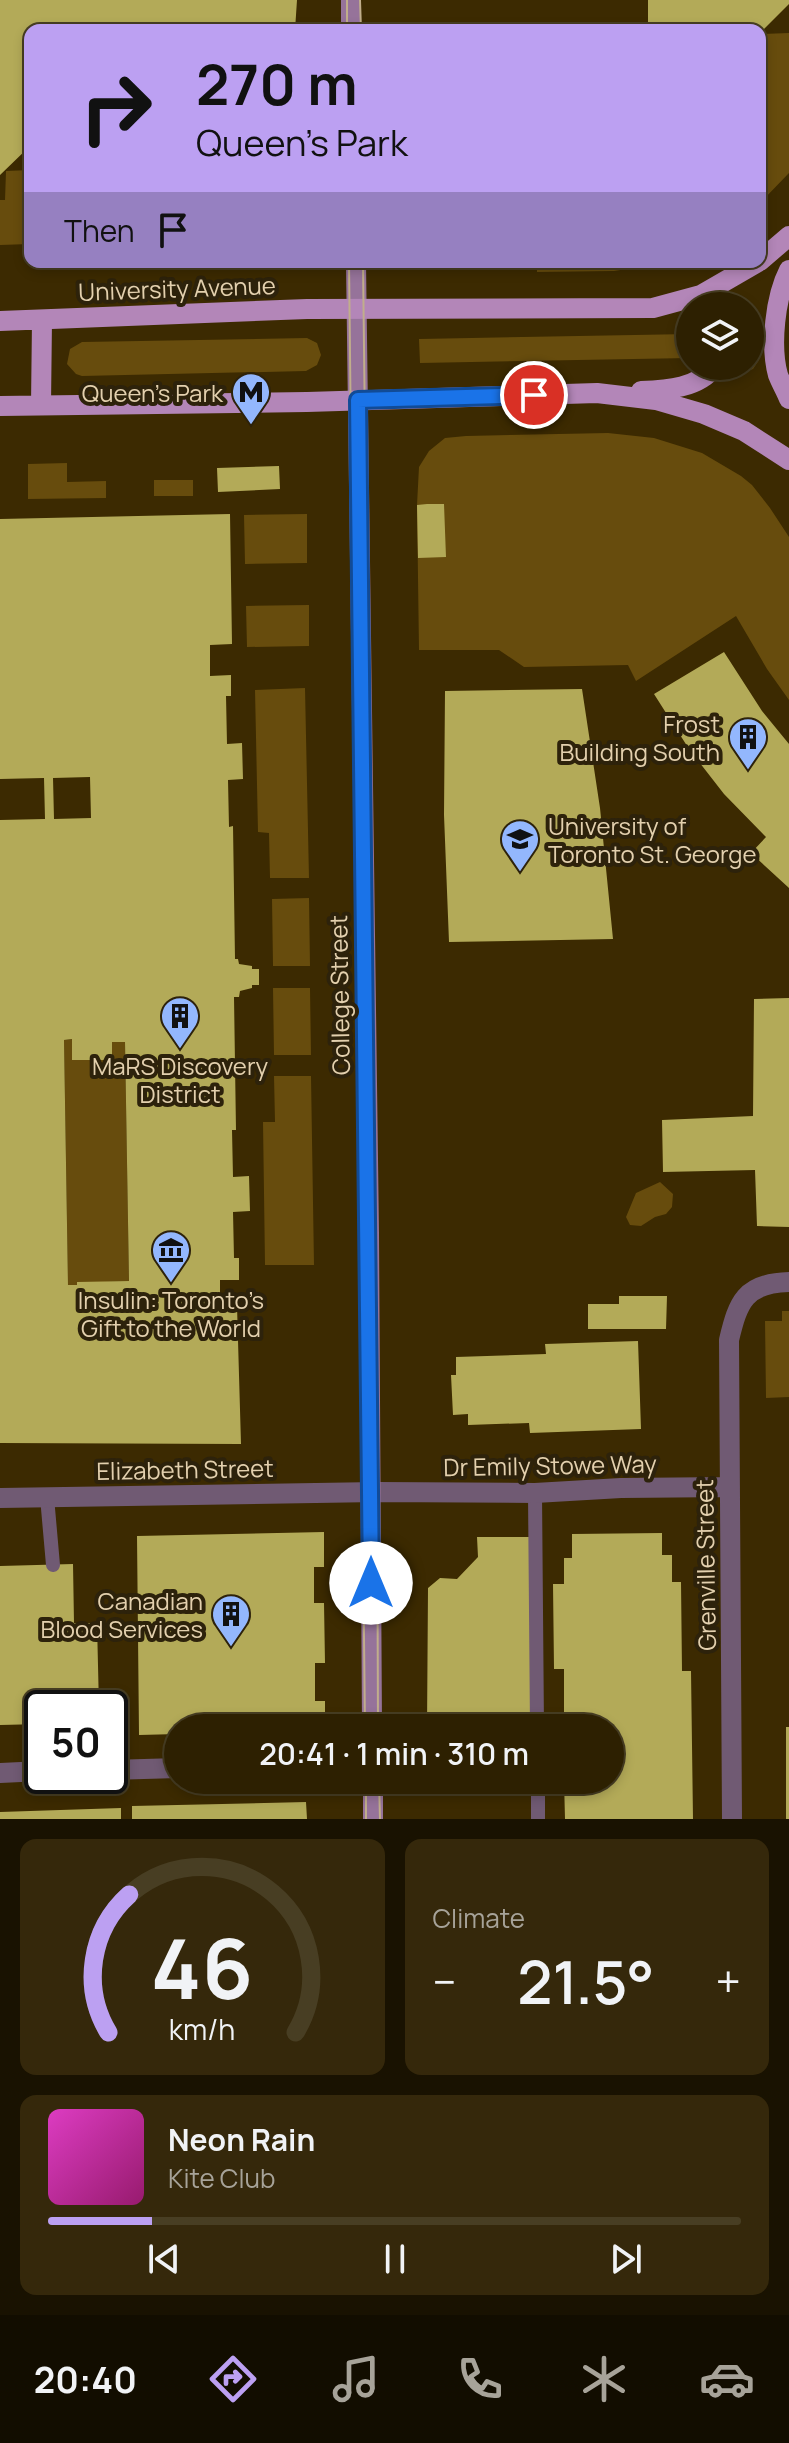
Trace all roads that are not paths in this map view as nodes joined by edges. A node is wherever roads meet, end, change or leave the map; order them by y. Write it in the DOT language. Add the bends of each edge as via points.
graph roads {
  1 [pos="351,0"];
  2 [pos="351,24"];
  3 [pos="789,236"];
  4 [pos="766,255"];
  5 [pos="356,268"];
  6 [pos="747,268"];
  7 [pos="789,270"];
  8 [pos="653,308"];
  9 [pos="357,309"];
  10 [pos="676,311"];
  11 [pos="42,320"];
  12 [pos="0,321"];
  13 [pos="698,380"];
  14 [pos="597,393"];
  15 [pos="789,399"];
  16 [pos="358,400"];
  17 [pos="41,405"];
  18 [pos="0,406"];
  19 [pos="789,460"];
  20 [pos="789,1282"];
  21 [pos="730,1487"];
  22 [pos="371,1493"];
  23 [pos="535,1493"];
  24 [pos="47,1497"];
  25 [pos="0,1498"];
  26 [pos="53,1565"];
  27 [pos="372,1714"];
  28 [pos="537,1714"];
  29 [pos="164,1768"];
  30 [pos="128,1769"];
  31 [pos="24,1772"];
  32 [pos="0,1773"];
  33 [pos="373,1794"];
  34 [pos="538,1794"];
  35 [pos="373,1819"];
  36 [pos="538,1819"];
  37 [pos="732,1819"];
  1 -- 2 [label="main road"];
  3 -- 4 [label="main road"];
  5 -- 9 [label="main road, College Street"];
  6 -- 8 [label="main road" via="701,295"];
  7 -- 15 [label="main road" via="779,297 776,332 778,375"];
  8 -- 9 [label="main road"];
  8 -- 10 [label="main road"];
  9 -- 11 [label="main road, University Avenue"];
  9 -- 16 [label="main road, College Street"];
  11 -- 12 [label="main road, University Avenue"];
  11 -- 17 [label="main road"];
  13 -- 14 [label="main road" via="657,391"];
  14 -- 16 [label="main road"];
  14 -- 19 [label="main road" via="656,400 704,414 744,431"];
  16 -- 17 [label="main road"];
  16 -- 22 [label="main road, College Street"];
  17 -- 18 [label="main road"];
  20 -- 21 [label="street, Grenville Street" via="761,1286 736,1312 729,1340"];
  21 -- 23 [label="street, Dr Emily Stowe Way"];
  21 -- 37 [label="street, Grenville Street"];
  22 -- 23 [label="street, Dr Emily Stowe Way"];
  22 -- 24 [label="street, Elizabeth Street"];
  22 -- 27 [label="main road, College Street"];
  23 -- 28 [label="lane"];
  24 -- 25 [label="street, Elizabeth Street"];
  24 -- 26 [label="lane"];
  29 -- 30 [label="street"];
  31 -- 32 [label="street"];
  33 -- 35 [label="main road"];
  34 -- 36 [label="lane"];
}
